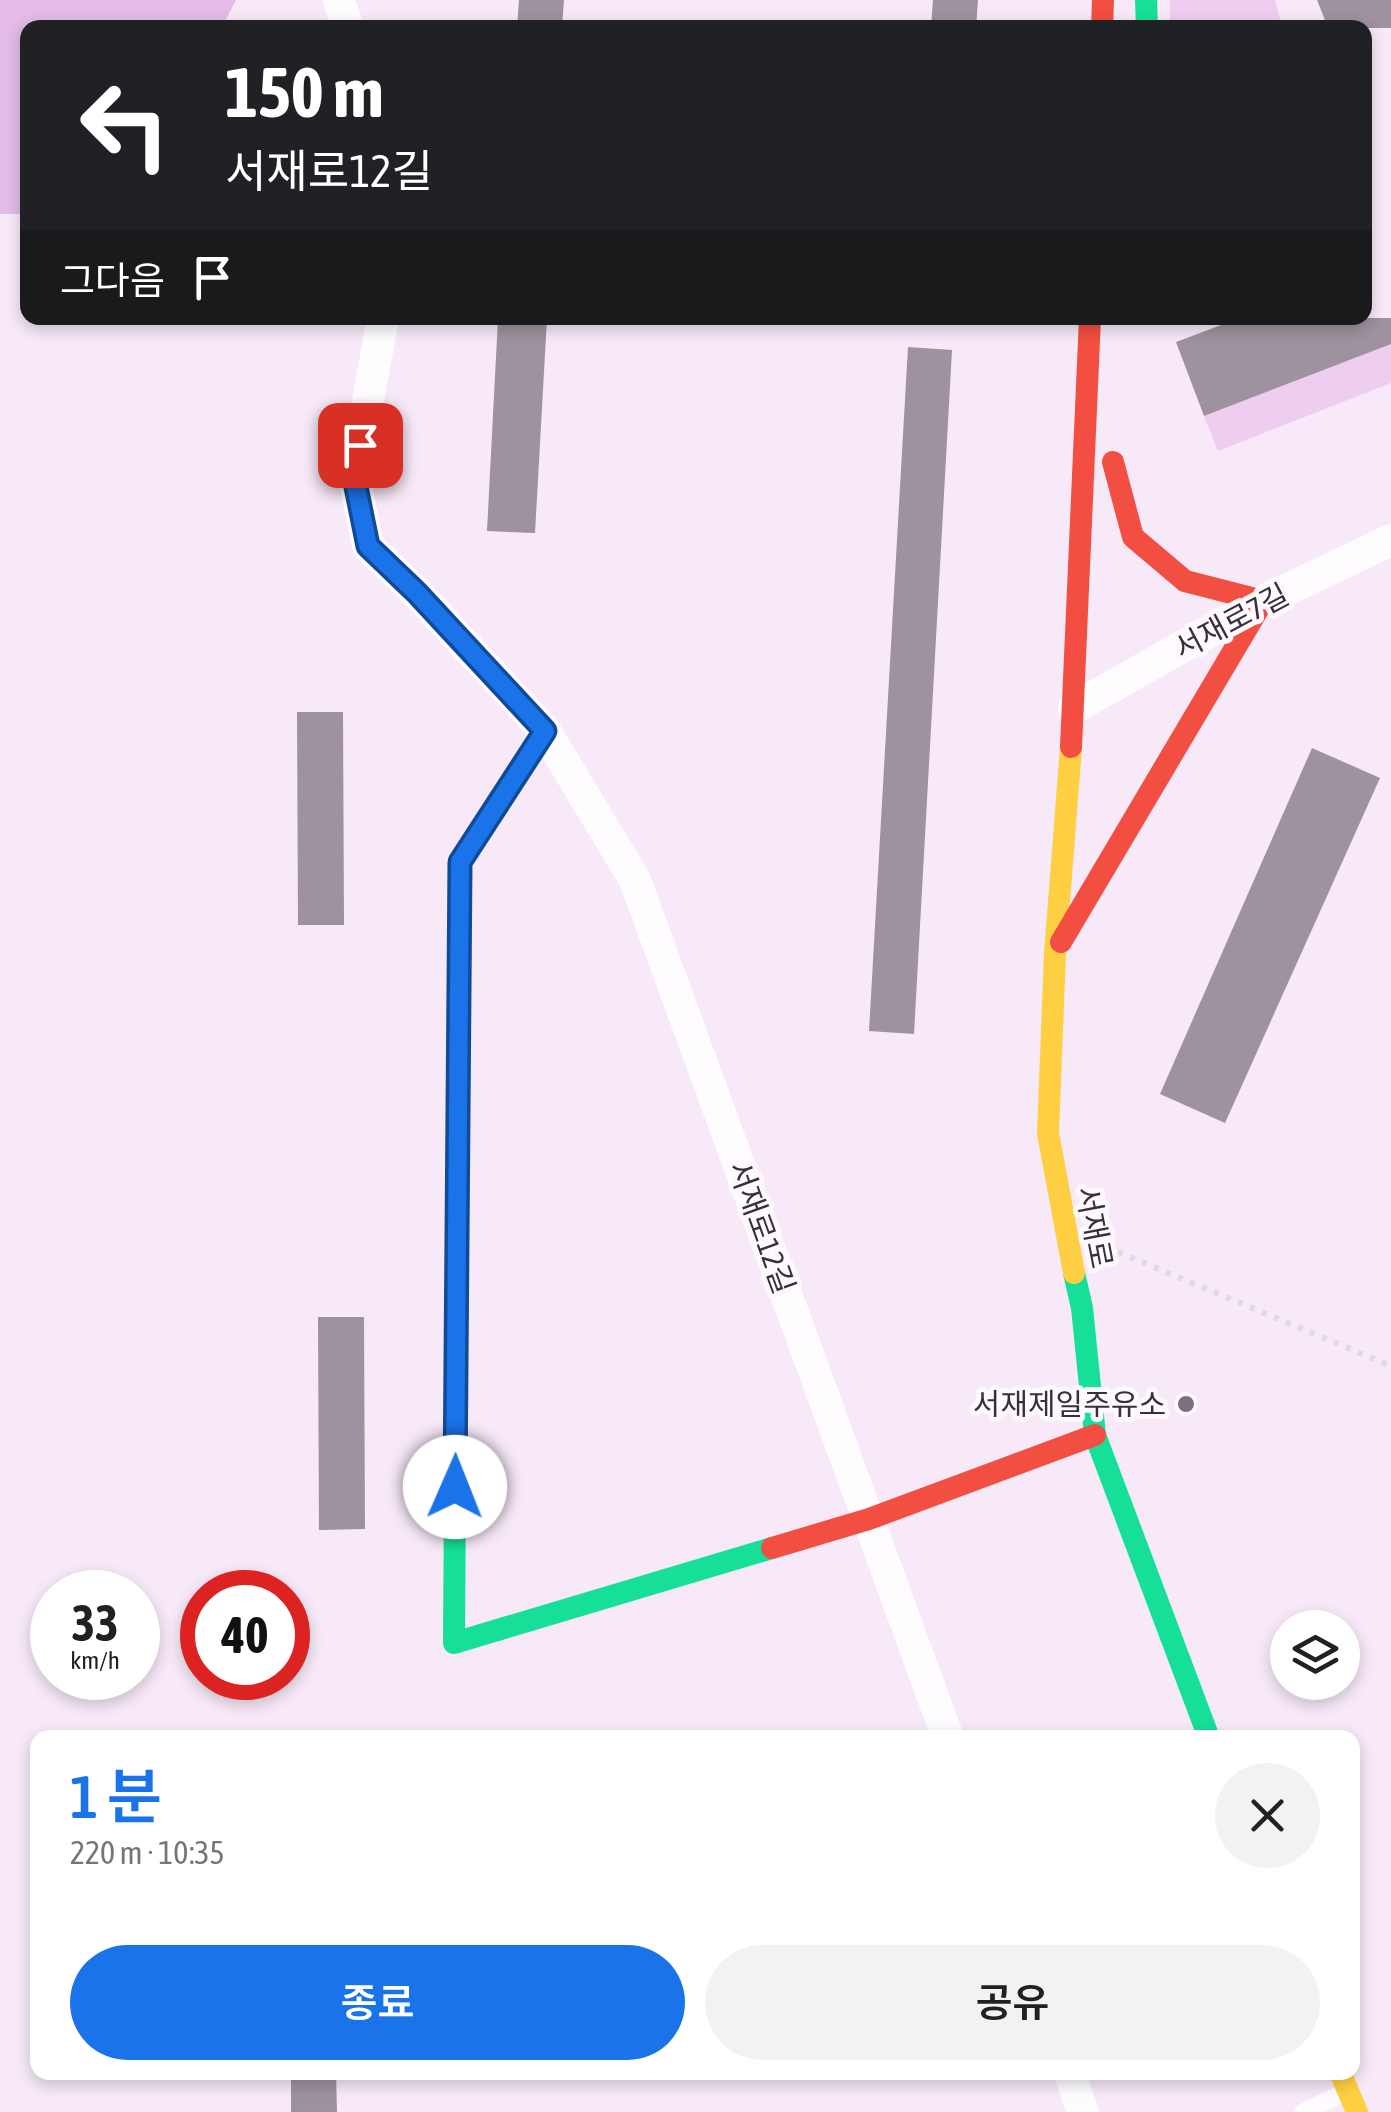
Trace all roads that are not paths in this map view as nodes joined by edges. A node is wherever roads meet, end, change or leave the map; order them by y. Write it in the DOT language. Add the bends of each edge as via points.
graph roads {
  1 [pos="382,325"];
  2 [pos="1090,325"];
  3 [pos="1391,540"];
  4 [pos="1263,601"];
  5 [pos="1074,708"];
  6 [pos="545,731"];
  7 [pos="1055,952"];
  8 [pos="1094,1435"];
  9 [pos="869,1519"];
  10 [pos="945,1730"];
  11 [pos="1206,1730"];
  12 [pos="1072,2080"];
  13 [pos="1348,2092"];
  14 [pos="1083,2112"];
  15 [pos="1304,2112"];
  1 -- 6 [label="street, 서재로12길" via="354,477 368,546"];
  2 -- 5 [label="main road"];
  3 -- 4 [label="street, 서재로7길"];
  4 -- 5 [label="street, 서재로7길"];
  4 -- 5 [label="main road" via="1185,581 1133,537 1113,453"];
  4 -- 7 [label="main road"];
  5 -- 7 [label="main road, 서재로"];
  6 -- 9 [label="street, 서재로12길" via="635,880"];
  6 -- 9 [label="main road" via="460,862 454,1643"];
  7 -- 8 [label="main road, 서재로" via="1048,1132 1082,1308"];
  8 -- 9 [label="main road"];
  8 -- 11 [label="main road, 서재로"];
  9 -- 10 [label="street, 서재로12길"];
  12 -- 14 [label="street"];
  13 -- 15 [label="lane"];
}
